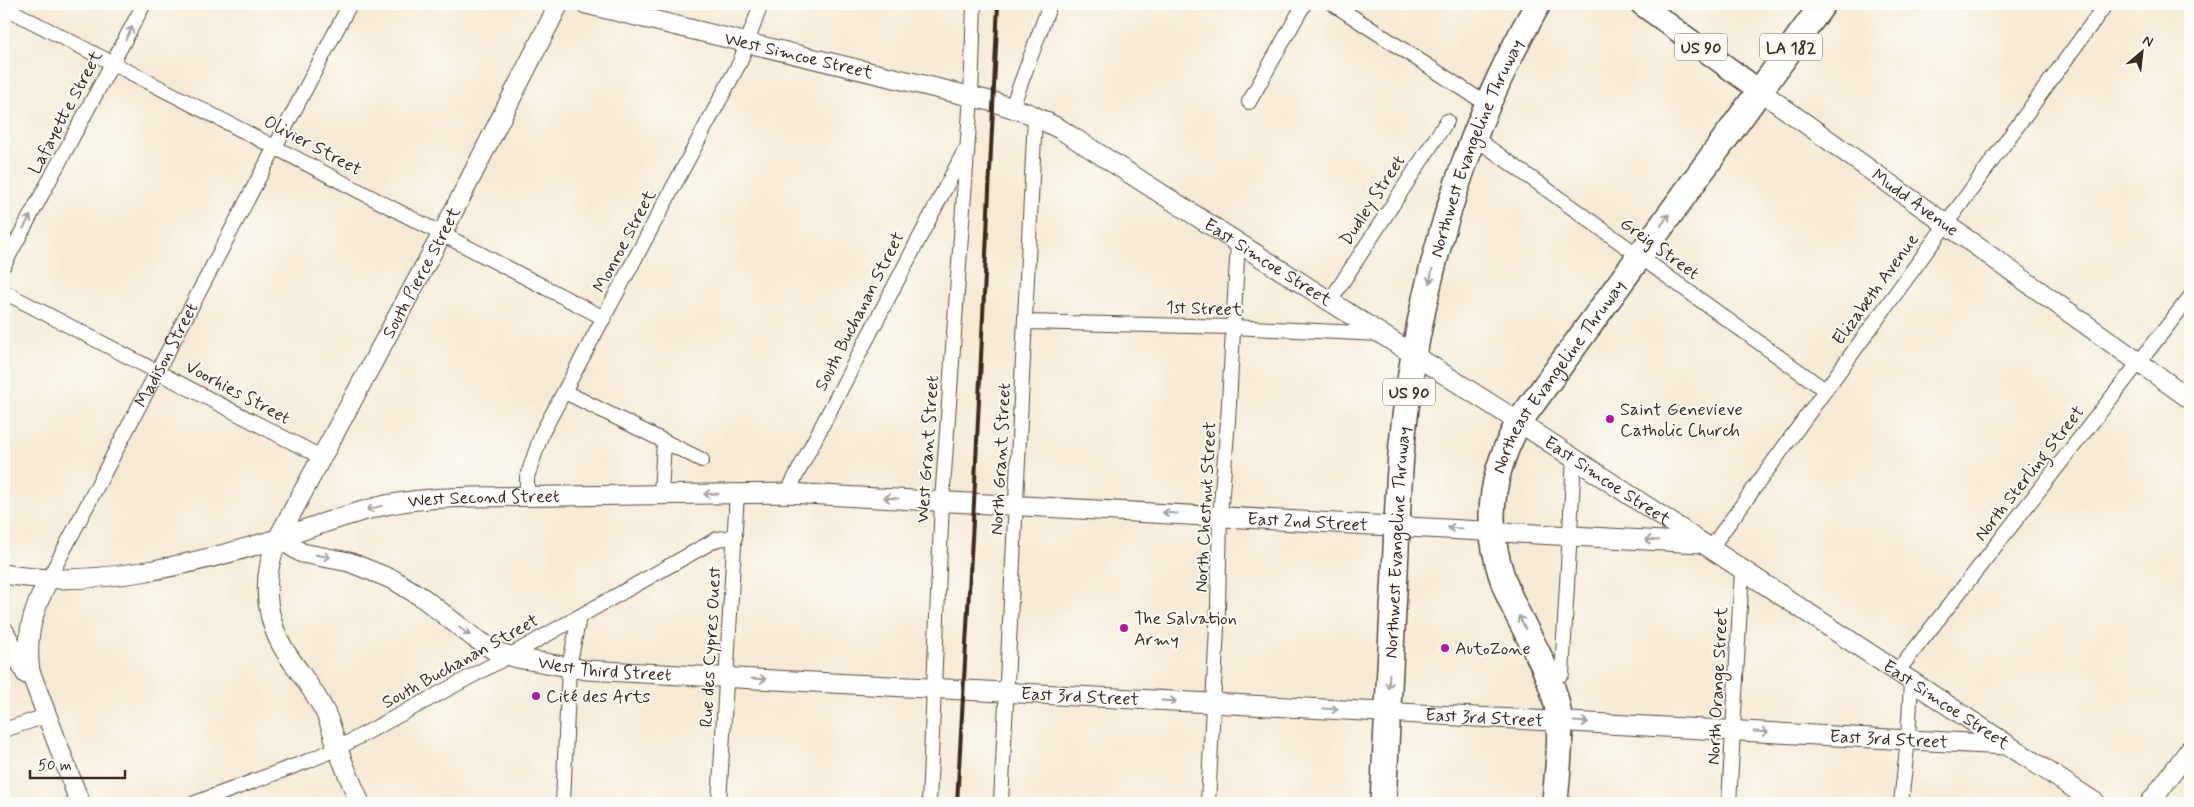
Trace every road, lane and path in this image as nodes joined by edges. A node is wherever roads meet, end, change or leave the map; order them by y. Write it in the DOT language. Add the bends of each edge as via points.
graph roads {
  1 [pos="144,4"];
  2 [pos="350,4"];
  3 [pos="559,4"];
  4 [pos="586,4"];
  5 [pos="761,4"];
  6 [pos="974,4"];
  7 [pos="1050,4"];
  8 [pos="1304,4"];
  9 [pos="1333,4"];
  10 [pos="1538,4"];
  11 [pos="1641,4"];
  12 [pos="1823,4"];
  13 [pos="2106,4"];
  14 [pos="4,6"];
  15 [pos="748,43"];
  16 [pos="113,62"];
  17 [pos="1760,90"];
  18 [pos="971,96"];
  19 [pos="1249,102"];
  20 [pos="1488,105"];
  21 [pos="1012,107"];
  22 [pos="1035,117"];
  23 [pos="1447,121"];
  24 [pos="1474,137"];
  25 [pos="274,146"];
  26 [pos="967,147"];
  27 [pos="1945,224"];
  28 [pos="442,234"];
  29 [pos="1238,242"];
  30 [pos="1639,256"];
  31 [pos="4,265"];
  32 [pos="4,292"];
  33 [pos="2190,297"];
  34 [pos="1330,301"];
  35 [pos="604,318"];
  36 [pos="1026,322"];
  37 [pos="1233,327"];
  38 [pos="1381,334"];
  39 [pos="1414,356"];
  40 [pos="2139,362"];
  41 [pos="157,371"];
  42 [pos="1825,390"];
  43 [pos="565,392"];
  44 [pos="2190,399"];
  45 [pos="1519,422"];
  46 [pos="664,441"];
  47 [pos="321,457"];
  48 [pos="1574,459"];
  49 [pos="702,460"];
  50 [pos="737,493"];
  51 [pos="787,493"];
  52 [pos="661,494"];
  53 [pos="527,496"];
  54 [pos="942,500"];
  55 [pos="974,503"];
  56 [pos="1016,505"];
  57 [pos="1220,516"];
  58 [pos="1397,525"];
  59 [pos="1493,531"];
  60 [pos="1570,536"];
  61 [pos="735,537"];
  62 [pos="278,538"];
  63 [pos="1706,546"];
  64 [pos="1742,570"];
  65 [pos="4,574"];
  66 [pos="49,578"];
  67 [pos="579,616"];
  68 [pos="4,631"];
  69 [pos="509,656"];
  70 [pos="569,667"];
  71 [pos="1562,674"];
  72 [pos="728,677"];
  73 [pos="1904,677"];
  74 [pos="935,688"];
  75 [pos="963,690"];
  76 [pos="1008,692"];
  77 [pos="1214,703"];
  78 [pos="1387,712"];
  79 [pos="46,716"];
  80 [pos="1559,721"];
  81 [pos="4,730"];
  82 [pos="1733,730"];
  83 [pos="1908,739"];
  84 [pos="2006,744"];
  85 [pos="338,748"];
  86 [pos="2190,749"];
  87 [pos="2076,797"];
  88 [pos="80,803"];
  89 [pos="195,803"];
  90 [pos="360,803"];
  91 [pos="562,803"];
  92 [pos="720,803"];
  93 [pos="929,803"];
  94 [pos="1001,803"];
  95 [pos="1208,803"];
  96 [pos="1383,803"];
  97 [pos="1555,803"];
  98 [pos="1729,803"];
  99 [pos="1901,803"];
  100 [pos="2096,803"];
  101 [pos="2150,803"];
  16 -- 1 [label="street, Lafayette Street, one-way"];
  2 -- 25 [label="street, Madison Street"];
  3 -- 28 [label="street, South Pierce Street"];
  4 -- 15 [label="street, West Simcoe Street"];
  5 -- 15 [label="street, Monroe Street"];
  6 -- 18 [label="street, West Grant Street"];
  7 -- 21 [label="street"];
  8 -- 19 [label="street"];
  9 -- 20 [label="street"];
  10 -- 20 [label="highway, Northwest Evangeline Thruway / US 90"];
  11 -- 17 [label="main road, Mudd Avenue / US 90"];
  12 -- 17 [label="highway, Northeast Evangeline Thruway / LA 182"];
  13 -- 27 [label="street, Elizabeth Avenue"];
  14 -- 16 [label="street, Olivier Street"];
  15 -- 18 [label="street, West Simcoe Street"];
  15 -- 35 [label="street, Monroe Street"];
  16 -- 25 [label="street, Olivier Street"];
  31 -- 16 [label="street, Lafayette Street, one-way"];
  17 -- 27 [label="street, Mudd Avenue"];
  30 -- 17 [label="highway, Northeast Evangeline Thruway, one-way"];
  18 -- 21 [label="street, West Simcoe Street"];
  18 -- 26 [label="street, West Grant Street"];
  20 -- 24 [label="highway, Northwest Evangeline Thruway / US 90"];
  21 -- 22 [label="street, East Simcoe Street"];
  22 -- 29 [label="street, East Simcoe Street" via="1060,129"];
  22 -- 36 [label="street, North Grant Street"];
  23 -- 34 [label="street, Dudley Street"];
  24 -- 30 [label="street, Greig Street"];
  24 -- 39 [label="highway, Northwest Evangeline Thruway / US 90, one-way" via="1434,262"];
  25 -- 28 [label="street, Olivier Street"];
  25 -- 41 [label="street, Madison Street"];
  26 -- 51 [label="street, South Buchanan Street"];
  26 -- 54 [label="street, West Grant Street"];
  27 -- 40 [label="street, Mudd Avenue"];
  27 -- 42 [label="street, Elizabeth Avenue"];
  28 -- 35 [label="street, Olivier Street"];
  28 -- 47 [label="street, South Pierce Street"];
  29 -- 34 [label="street, East Simcoe Street"];
  29 -- 37 [label="street, North Chestnut Street"];
  30 -- 42 [label="street, Greig Street"];
  30 -- 45 [label="highway, Northeast Evangeline Thruway"];
  32 -- 41 [label="street, Voorhies Street"];
  33 -- 40 [label="street, North Sterling Street"];
  34 -- 38 [label="street, East Simcoe Street"];
  35 -- 43 [label="street, Monroe Street"];
  36 -- 37 [label="street, 1st Street"];
  36 -- 56 [label="street, North Grant Street"];
  37 -- 38 [label="street, 1st Street"];
  37 -- 57 [label="street, North Chestnut Street"];
  38 -- 39 [label="street, East Simcoe Street"];
  39 -- 45 [label="street, East Simcoe Street"];
  39 -- 58 [label="highway, Northwest Evangeline Thruway / US 90" via="1402,444"];
  40 -- 44 [label="street, Mudd Avenue"];
  40 -- 73 [label="street, North Sterling Street"];
  41 -- 47 [label="street, Voorhies Street"];
  41 -- 66 [label="street, Madison Street"];
  42 -- 63 [label="street, Elizabeth Avenue"];
  43 -- 46 [label="street"];
  43 -- 53 [label="street, Monroe Street" via="535,451 527,477"];
  45 -- 48 [label="street, East Simcoe Street"];
  45 -- 59 [label="highway, Northeast Evangeline Thruway" via="1496,477"];
  46 -- 49 [label="street"];
  46 -- 52 [label="street"];
  47 -- 62 [label="street, South Pierce Street"];
  48 -- 60 [label="street"];
  48 -- 63 [label="street, East Simcoe Street"];
  50 -- 51 [label="street, West Second Street"];
  50 -- 52 [label="street, West Second Street, one-way"];
  50 -- 61 [label="street, Rue des Cypres Ouest"];
  54 -- 51 [label="street, West Second Street, one-way"];
  52 -- 53 [label="street, West Second Street"];
  53 -- 62 [label="street, West Second Street, one-way" via="400,503 342,517"];
  54 -- 55 [label="street, West Second Street"];
  54 -- 74 [label="street, West Grant Street"];
  55 -- 56 [label="street, East 2nd Street"];
  57 -- 56 [label="street, East 2nd Street, one-way"];
  56 -- 76 [label="street, North Grant Street"];
  57 -- 58 [label="street, East 2nd Street"];
  57 -- 77 [label="street, North Chestnut Street"];
  59 -- 58 [label="street, East 2nd Street, one-way"];
  58 -- 78 [label="highway, Northwest Evangeline Thruway / US 90, one-way"];
  59 -- 60 [label="street, East 2nd Street"];
  80 -- 59 [label="highway, Northeast Evangeline Thruway, one-way" via="1548,677 1501,575"];
  63 -- 60 [label="street, East 2nd Street, one-way"];
  60 -- 71 [label="street"];
  61 -- 67 [label="street, South Buchanan Street" via="717,539"];
  61 -- 72 [label="street, Rue des Cypres Ouest"];
  62 -- 66 [label="street, West Second Street" via="167,568 100,578"];
  62 -- 69 [label="street, West Third Street, one-way" via="302,552 349,562 394,580 479,642"];
  62 -- 85 [label="street, South Pierce Street" via="269,564 268,613 281,646 311,687 327,717"];
  63 -- 64 [label="street, East Simcoe Street"];
  64 -- 73 [label="street, East Simcoe Street"];
  64 -- 82 [label="street, North Orange Street"];
  65 -- 66 [label="street, West Second Street"];
  66 -- 79 [label="street, Madison Street" via="33,615 28,653 30,671"];
  67 -- 69 [label="street, South Buchanan Street"];
  67 -- 70 [label="street"];
  68 -- 79 [label="street"];
  69 -- 70 [label="street, West Third Street"];
  69 -- 85 [label="street, South Buchanan Street"];
  70 -- 72 [label="street, West Third Street"];
  70 -- 91 [label="street"];
  72 -- 74 [label="street, West Third Street, one-way"];
  72 -- 92 [label="street, Rue des Cypres Ouest"];
  73 -- 83 [label="street"];
  73 -- 84 [label="street, East Simcoe Street"];
  74 -- 75 [label="street, West Third Street"];
  74 -- 93 [label="street, West Grant Street"];
  75 -- 76 [label="street, East 3rd Street"];
  76 -- 77 [label="street, East 3rd Street, one-way"];
  76 -- 94 [label="street, North Grant Street"];
  77 -- 78 [label="street, East 3rd Street, one-way"];
  77 -- 95 [label="street, North Chestnut Street"];
  78 -- 80 [label="street, East 3rd Street"];
  78 -- 96 [label="highway, Northwest Evangeline Thruway / US 90"];
  79 -- 81 [label="street"];
  79 -- 88 [label="street"];
  80 -- 82 [label="street, East 3rd Street, one-way"];
  80 -- 97 [label="highway, Northeast Evangeline Thruway"];
  82 -- 83 [label="street, East 3rd Street, one-way"];
  82 -- 98 [label="street, North Orange Street"];
  83 -- 84 [label="street, East 3rd Street"];
  83 -- 99 [label="street"];
  84 -- 87 [label="street, East Simcoe Street"];
  85 -- 89 [label="street, South Buchanan Street"];
  85 -- 90 [label="street, South Pierce Street"];
  86 -- 101 [label="street"];
  87 -- 100 [label="street, East Simcoe Street"];
}
